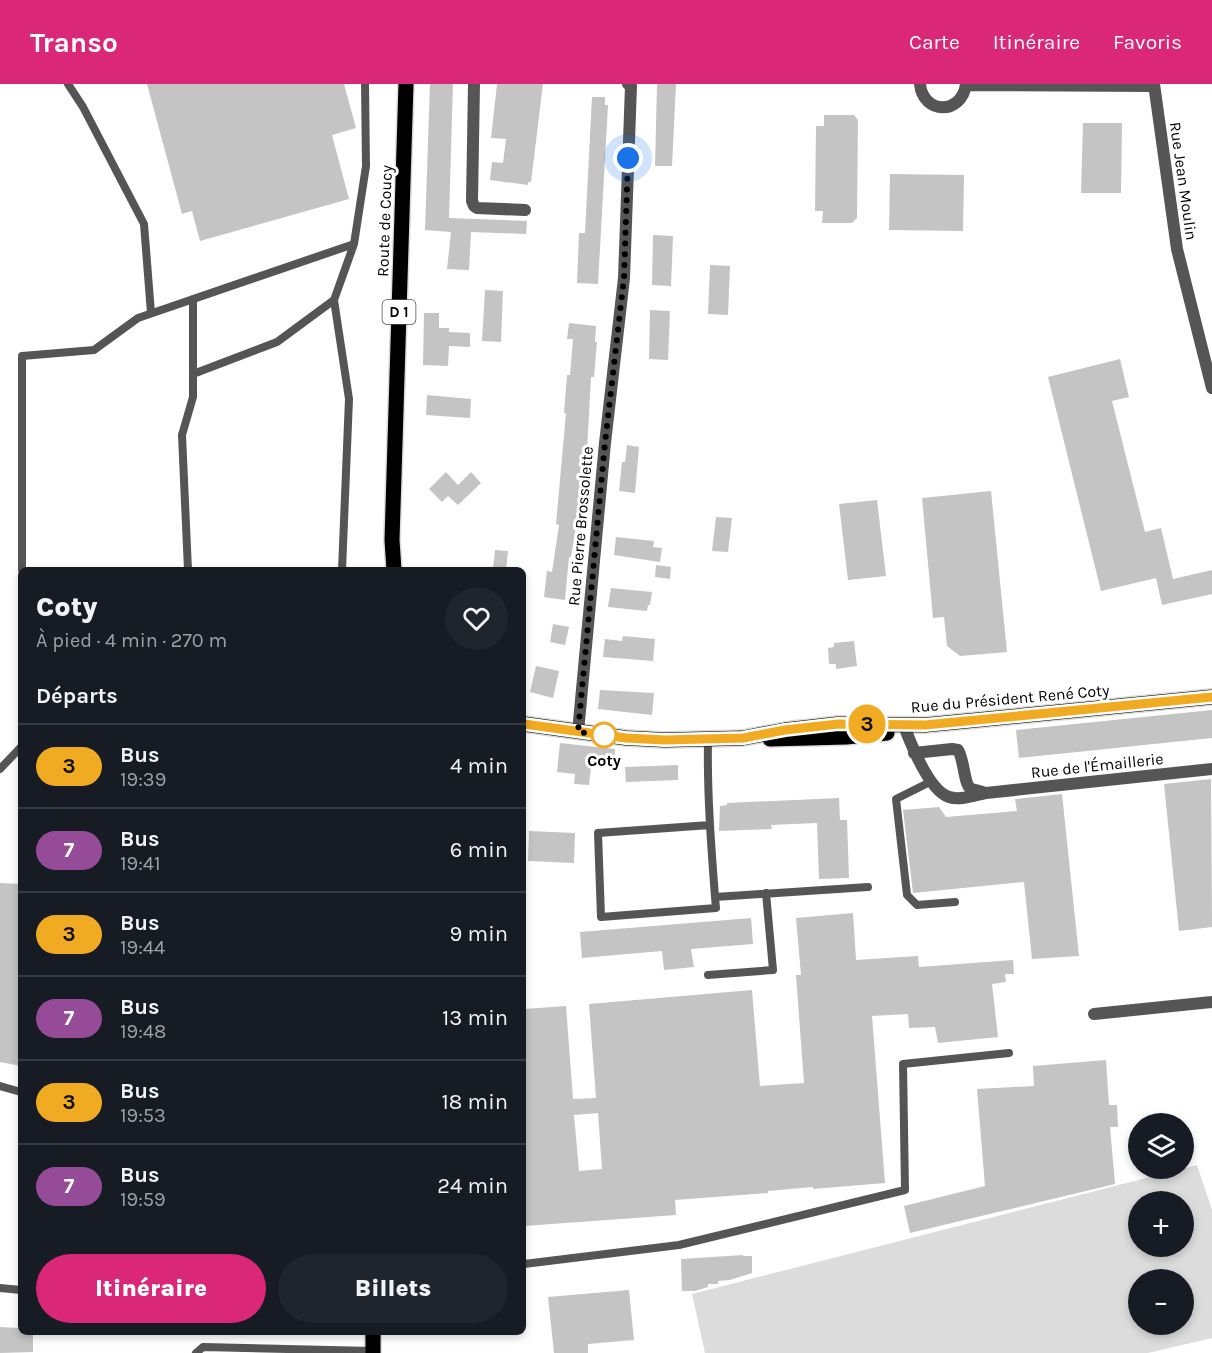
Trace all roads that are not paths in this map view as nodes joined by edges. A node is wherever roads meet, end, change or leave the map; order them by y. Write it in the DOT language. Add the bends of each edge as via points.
graph roads {
  1 [pos="68,84"];
  2 [pos="365,84"];
  3 [pos="406,84"];
  4 [pos="474,84"];
  5 [pos="628,84"];
  6 [pos="920,84"];
  7 [pos="966,85"];
  8 [pos="1154,85"];
  9 [pos="525,210"];
  10 [pos="354,244"];
  11 [pos="193,299"];
  12 [pos="334,300"];
  13 [pos="151,313"];
  14 [pos="193,374"];
  15 [pos="1212,388"];
  16 [pos="392,540"];
  17 [pos="22,567"];
  18 [pos="188,567"];
  19 [pos="342,567"];
  20 [pos="387,567"];
  21 [pos="394,567"];
  22 [pos="1211,698"];
  23 [pos="526,724"];
  24 [pos="925,725"];
  25 [pos="906,731"];
  26 [pos="578,732"];
  27 [pos="743,738"];
  28 [pos="708,740"];
  29 [pos="18,750"];
  30 [pos="914,753"];
  31 [pos="0,769"];
  32 [pos="1212,769"];
  33 [pos="932,781"];
  34 [pos="986,793"];
  35 [pos="710,825"];
  36 [pos="867,886"];
  37 [pos="766,893"];
  38 [pos="715,897"];
  39 [pos="955,902"];
  40 [pos="708,975"];
  41 [pos="1212,1002"];
  42 [pos="1094,1014"];
  43 [pos="1009,1053"];
  44 [pos="0,1086"];
  45 [pos="18,1091"];
  46 [pos="526,1264"];
  47 [pos="0,1288"];
  48 [pos="18,1290"];
  49 [pos="374,1335"];
  50 [pos="373,1352"];
  51 [pos="196,1353"];
  1 -- 13 [label="lane" via="144,224"];
  2 -- 10 [label="lane" via="366,166"];
  3 -- 16 [label="main road, Route de Coucy / D 1"];
  4 -- 9 [label="street" via="474,206"];
  5 -- 26 [label="street, Rue Pierre Brossolette" via="631,86 624,278"];
  6 -- 7 [label="street" via="926,100 939,107 960,100"];
  7 -- 8 [label="street"];
  8 -- 15 [label="street, Rue Jean Moulin" via="1177,249"];
  10 -- 11 [label="lane"];
  10 -- 12 [label="lane"];
  11 -- 13 [label="lane"];
  11 -- 14 [label="lane"];
  12 -- 14 [label="lane" via="277,342"];
  12 -- 19 [label="lane" via="349,399"];
  13 -- 17 [label="lane" via="94,350 22,356"];
  14 -- 18 [label="lane" via="193,397 182,435"];
  16 -- 20 [label="main road, Route de Coucy"];
  16 -- 21 [label="main road, Route de Coucy"];
  22 -- 24 [label="main road, Rue du Président René Coty"];
  23 -- 26 [label="main road, Rue du Président René Coty"];
  24 -- 25 [label="main road"];
  24 -- 27 [label="main road, Rue du Président René Coty" via="838,724"];
  25 -- 27 [label="main road" via="786,740"];
  25 -- 30 [label="street, Rue de l'Émaillerie"];
  26 -- 28 [label="main road, Rue du Président René Coty" via="626,738"];
  27 -- 28 [label="main road, Rue du Président René Coty"];
  28 -- 35 [label="lane"];
  29 -- 31 [label="lane"];
  30 -- 33 [label="street, Rue de l'Émaillerie"];
  30 -- 34 [label="street" via="958,750 963,757 967,784"];
  32 -- 34 [label="street, Rue de l'Émaillerie"];
  33 -- 34 [label="street, Rue de l'Émaillerie" via="948,797"];
  33 -- 39 [label="lane" via="897,799 907,896 917,905"];
  35 -- 38 [label="lane"];
  35 -- 38 [label="lane" via="598,833 601,917 716,908"];
  36 -- 37 [label="lane"];
  37 -- 38 [label="lane"];
  37 -- 40 [label="lane" via="773,970"];
  41 -- 42 [label="street"];
  43 -- 46 [label="lane" via="903,1064 905,1190 679,1245"];
  44 -- 45 [label="lane"];
  47 -- 48 [label="lane"];
  49 -- 50 [label="main road"];
  50 -- 51 [label="lane" via="203,1347"];
}
